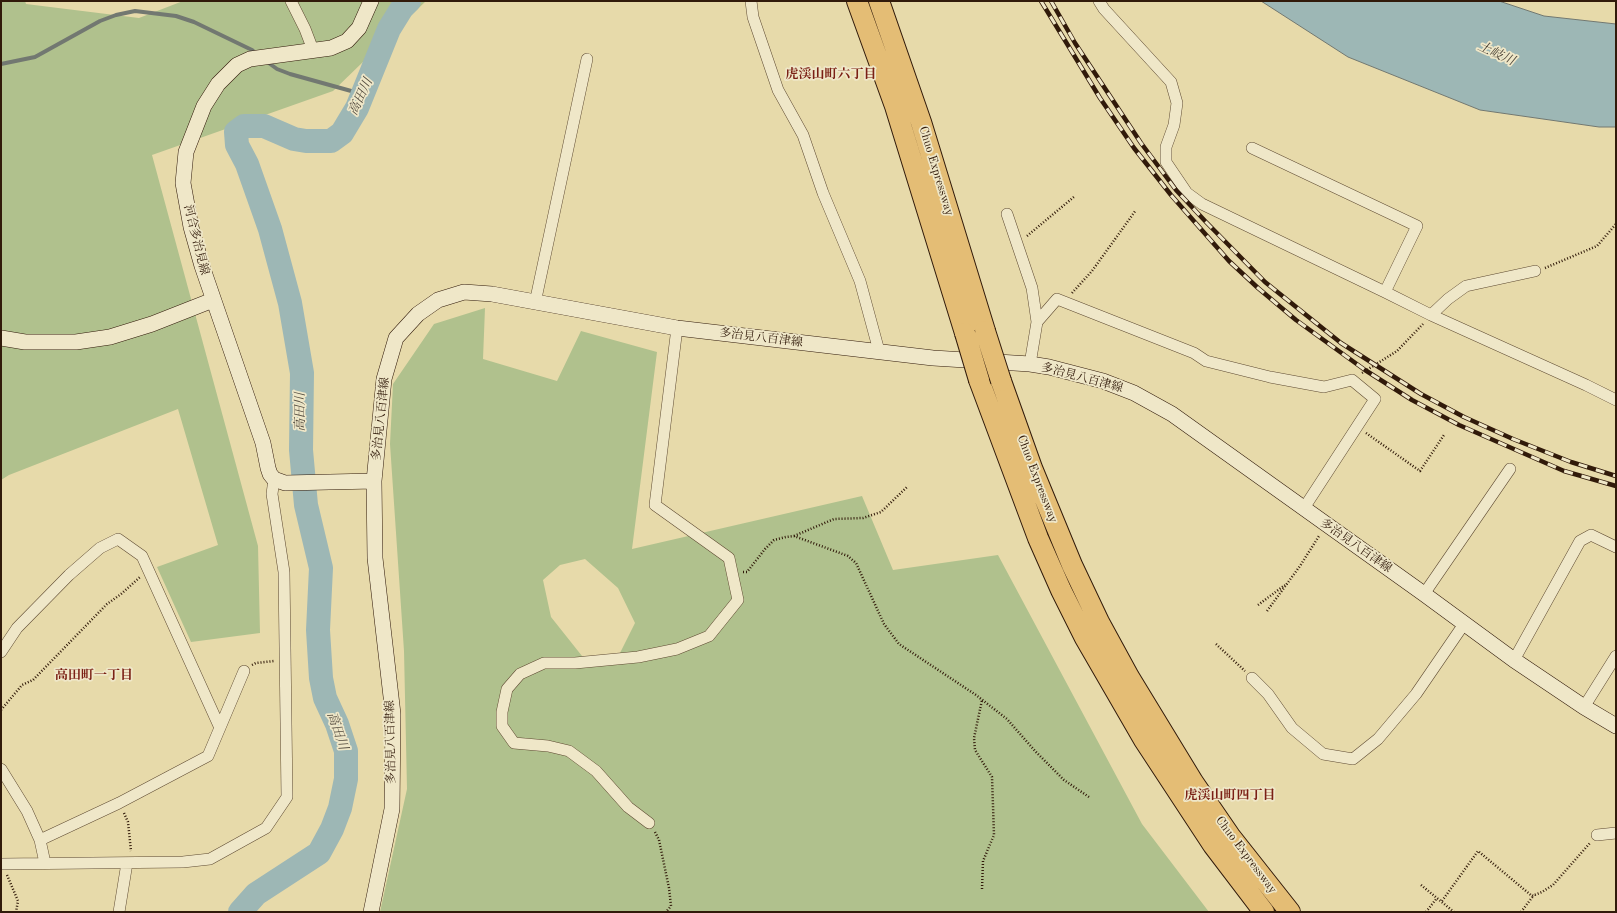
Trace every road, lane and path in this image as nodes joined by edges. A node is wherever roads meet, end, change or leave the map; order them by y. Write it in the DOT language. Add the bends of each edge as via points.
graph roads {
  1 [pos="291,1"];
  2 [pos="371,1"];
  3 [pos="751,1"];
  4 [pos="858,1"];
  5 [pos="879,1"];
  6 [pos="1099,1"];
  7 [pos="313,50"];
  8 [pos="587,59"];
  9 [pos="1252,148"];
  10 [pos="1075,196"];
  11 [pos="1136,210"];
  12 [pos="1007,214"];
  13 [pos="1616,224"];
  14 [pos="1018,244"];
  15 [pos="1535,270"];
  16 [pos="1385,292"];
  17 [pos="212,300"];
  18 [pos="535,303"];
  19 [pos="1064,303"];
  20 [pos="1431,315"];
  21 [pos="1037,322"];
  22 [pos="677,328"];
  23 [pos="1,338"];
  24 [pos="879,351"];
  25 [pos="1030,364"];
  26 [pos="1352,380"];
  27 [pos="1616,400"];
  28 [pos="1357,426"];
  29 [pos="1444,435"];
  30 [pos="1510,469"];
  31 [pos="279,481"];
  32 [pos="374,481"];
  33 [pos="907,486"];
  34 [pos="1304,508"];
  35 [pos="1326,525"];
  36 [pos="794,536"];
  37 [pos="1616,546"];
  38 [pos="148,569"];
  39 [pos="732,573"];
  40 [pos="1287,584"];
  41 [pos="1424,594"];
  42 [pos="1258,605"];
  43 [pos="1267,611"];
  44 [pos="1464,624"];
  45 [pos="1216,644"];
  46 [pos="1,652"];
  47 [pos="285,656"];
  48 [pos="1616,656"];
  49 [pos="1514,660"];
  50 [pos="244,671"];
  51 [pos="1252,678"];
  52 [pos="982,700"];
  53 [pos="1584,707"];
  54 [pos="1,710"];
  55 [pos="1616,726"];
  56 [pos="220,728"];
  57 [pos="1,769"];
  58 [pos="1089,797"];
  59 [pos="119,803"];
  60 [pos="649,823"];
  61 [pos="1616,833"];
  62 [pos="1597,835"];
  63 [pos="40,840"];
  64 [pos="1213,845"];
  65 [pos="45,863"];
  66 [pos="130,863"];
  67 [pos="2,864"];
  68 [pos="1421,885"];
  69 [pos="982,889"];
  70 [pos="1535,895"];
  71 [pos="1437,898"];
  72 [pos="1442,901"];
  73 [pos="16,912"];
  74 [pos="119,912"];
  75 [pos="371,912"];
  76 [pos="666,912"];
  77 [pos="1255,912"];
  78 [pos="1264,912"];
  79 [pos="1290,912"];
  80 [pos="1426,912"];
  81 [pos="1454,912"];
  82 [pos="1522,912"];
  1 -- 7 [label="street"];
  2 -- 7 [label="main road, 河合多治見線" via="359,28 347,41 331,48"];
  3 -- 24 [label="street" via="753,18 778,90 803,135 823,193 860,281"];
  4 -- 64 [label="highway, Chuo Expressway, bridge" via="897,112 979,380 1038,538 1082,631 1113,688"];
  5 -- 79 [label="highway, Chuo Expressway, bridge" via="921,122 1001,381 1032,468 1069,558 1129,677 1163,734 1230,836"];
  6 -- 16 [label="street" via="1171,82 1177,103 1174,125 1166,147 1166,162 1187,193 1202,204"];
  7 -- 17 [label="main road, 河合多治見線" via="250,58 237,65 218,84 196,124 186,152 183,183 191,227"];
  8 -- 18 [label="street"];
  9 -- 16 [label="street" via="1417,226"];
  10 -- 14 [label="path"];
  11 -- 19 [label="path" via="1092,271"];
  12 -- 14 [label="street"];
  13 -- 15 [label="path" via="1597,246 1550,267"];
  14 -- 21 [label="street" via="1032,288"];
  15 -- 20 [label="street" via="1466,286 1448,298"];
  16 -- 20 [label="street"];
  17 -- 23 [label="main road" via="152,324 110,337 76,342 25,342"];
  17 -- 31 [label="main road, 河合多治見線" via="263,443 268,468"];
  18 -- 22 [label="main road, 多治見八百津線"];
  18 -- 32 [label="main road, 多治見八百津線" via="492,294 464,292 438,300 418,314 396,338 384,379"];
  19 -- 21 [label="street" via="1057,299"];
  19 -- 26 [label="street" via="1194,353 1206,361 1324,387"];
  20 -- 26 [label="path" via="1396,351"];
  20 -- 27 [label="street"];
  21 -- 25 [label="street"];
  22 -- 24 [label="main road, 多治見八百津線"];
  22 -- 39 [label="street" via="654,505 730,558"];
  24 -- 25 [label="main road, 多治見八百津線" via="933,358"];
  25 -- 34 [label="main road, 多治見八百津線" via="1102,381 1134,393 1172,414"];
  26 -- 28 [label="street" via="1375,398"];
  28 -- 29 [label="path" via="1420,471"];
  28 -- 34 [label="street"];
  30 -- 41 [label="street"];
  31 -- 32 [label="main road"];
  31 -- 47 [label="street" via="272,494 284,572"];
  32 -- 75 [label="main road, 多治見八百津線" via="375,558 393,714 392,809"];
  33 -- 36 [label="path" via="881,512 863,518 834,519"];
  34 -- 35 [label="main road, 多治見八百津線"];
  35 -- 40 [label="path"];
  35 -- 41 [label="main road, 多治見八百津線"];
  36 -- 39 [label="path" via="774,540 747,572"];
  36 -- 52 [label="path" via="848,556 856,563 884,624 899,644"];
  37 -- 49 [label="street" via="1591,535 1580,541"];
  38 -- 46 [label="street" via="142,556 118,539 100,548 69,575 17,628"];
  38 -- 54 [label="path" via="107,604 33,680 22,685"];
  38 -- 56 [label="street"];
  39 -- 60 [label="street" via="738,600 708,636 677,649 638,657 544,663 520,674 507,689 502,726 514,743 569,751 596,771 628,807"];
  40 -- 42 [label="path"];
  40 -- 43 [label="path"];
  41 -- 44 [label="main road, 多治見八百津線"];
  44 -- 49 [label="main road, 多治見八百津線"];
  44 -- 51 [label="street" via="1416,694 1378,739 1353,759 1323,754 1292,728 1268,694"];
  45 -- 51 [label="path"];
  47 -- 50 [label="path" via="273,662 256,663"];
  47 -- 66 [label="street" via="287,797 266,828 210,858 183,862"];
  48 -- 53 [label="street"];
  49 -- 53 [label="main road, 多治見八百津線"];
  50 -- 56 [label="street"];
  52 -- 58 [label="path" via="1007,719 1064,780"];
  52 -- 69 [label="path" via="974,750 992,777 994,835 983,861"];
  53 -- 55 [label="main road, 多治見八百津線"];
  56 -- 59 [label="street" via="208,756"];
  57 -- 63 [label="street" via="28,811"];
  59 -- 63 [label="street"];
  59 -- 66 [label="path" via="128,822"];
  60 -- 76 [label="path" via="659,840 670,888 671,906"];
  61 -- 62 [label="street"];
  62 -- 70 [label="path" via="1553,885"];
  63 -- 65 [label="street"];
  64 -- 77 [label="highway" via="1231,878"];
  64 -- 78 [label="highway, Chuo Expressway"];
  65 -- 66 [label="street"];
  65 -- 67 [label="street"];
  66 -- 74 [label="street"];
  67 -- 73 [label="path" via="18,901"];
  68 -- 71 [label="path"];
  70 -- 72 [label="path" via="1532,896 1478,851"];
  70 -- 82 [label="path"];
  71 -- 72 [label="path"];
  71 -- 80 [label="path"];
  72 -- 81 [label="path"];
}
